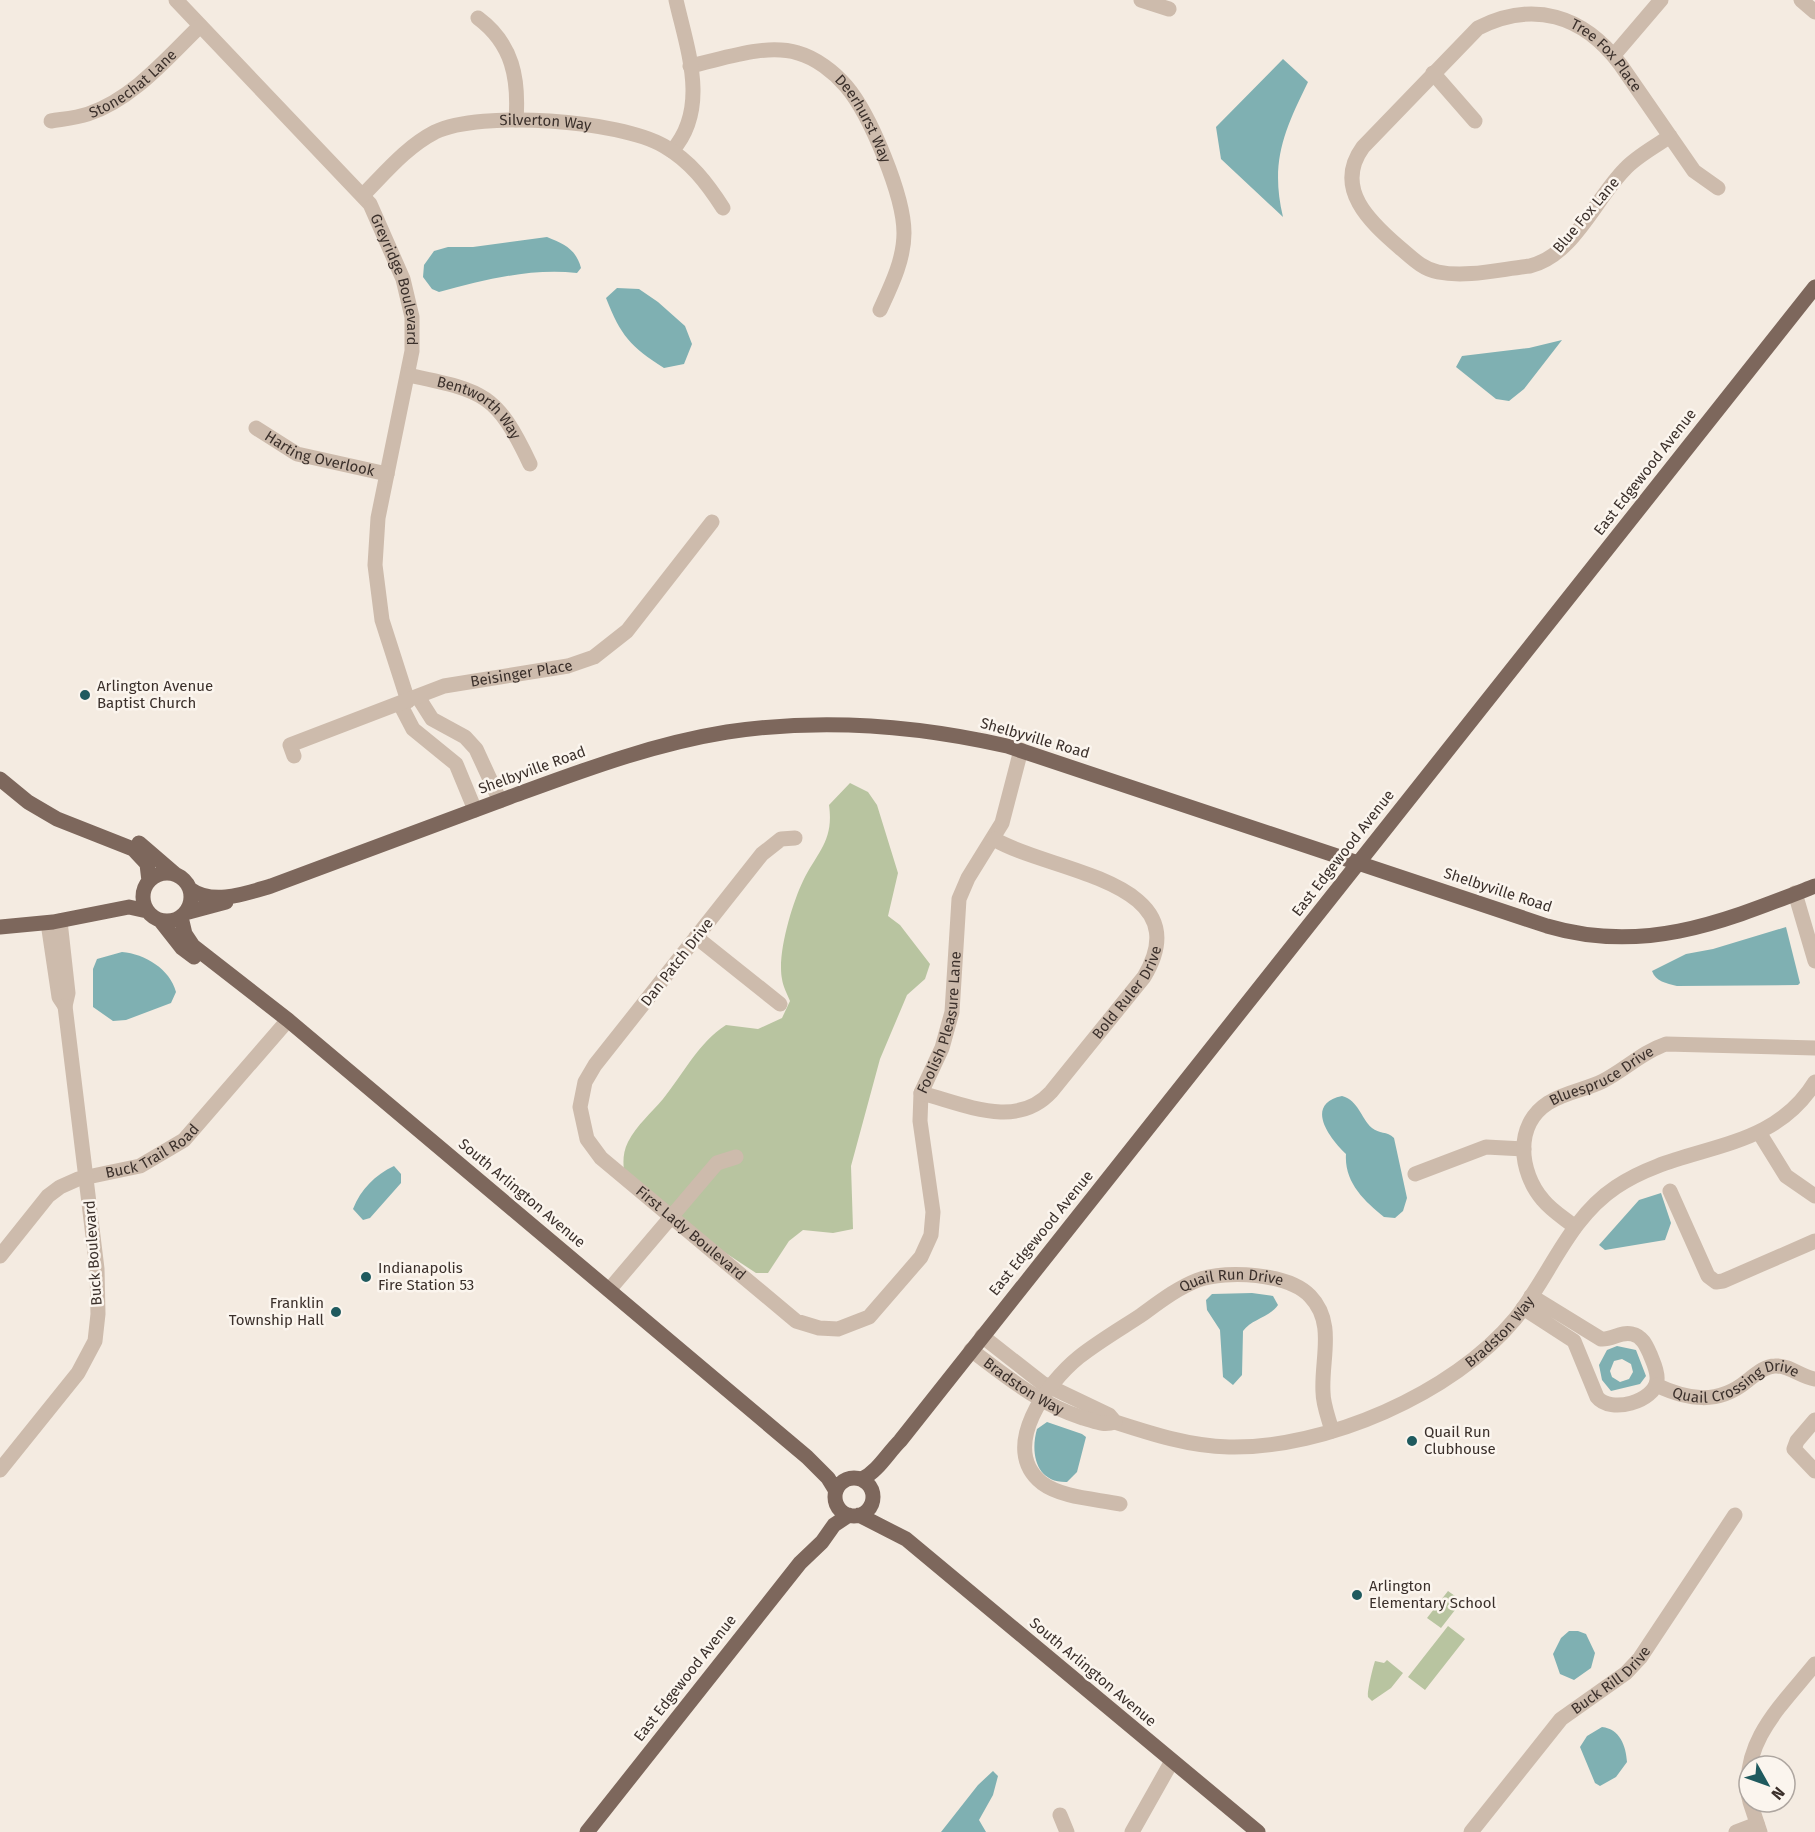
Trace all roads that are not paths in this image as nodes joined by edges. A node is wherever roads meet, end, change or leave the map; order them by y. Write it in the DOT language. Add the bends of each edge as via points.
graph roads {
  1 [pos="176,0"];
  2 [pos="676,0"];
  3 [pos="1141,0"];
  4 [pos="1661,0"];
  5 [pos="1801,0"];
  6 [pos="1169,9"];
  7 [pos="1815,12"];
  8 [pos="478,18"];
  9 [pos="200,26"];
  10 [pos="1614,55"];
  11 [pos="690,66"];
  12 [pos="1433,73"];
  13 [pos="516,120"];
  14 [pos="51,121"];
  15 [pos="1476,121"];
  16 [pos="1670,136"];
  17 [pos="672,151"];
  18 [pos="1718,188"];
  19 [pos="363,195"];
  20 [pos="723,208"];
  21 [pos="1815,287"];
  22 [pos="880,310"];
  23 [pos="408,375"];
  24 [pos="256,428"];
  25 [pos="530,464"];
  26 [pos="387,474"];
  27 [pos="712,522"];
  28 [pos="409,701"];
  29 [pos="1021,750"];
  30 [pos="294,756"];
  31 [pos="0,779"];
  32 [pos="500,801"];
  33 [pos="475,810"];
  34 [pos="102,835"];
  35 [pos="795,838"];
  36 [pos="994,839"];
  37 [pos="1358,862"];
  38 [pos="175,874"];
  39 [pos="147,884"];
  40 [pos="1815,886"];
  41 [pos="190,889"];
  42 [pos="1795,893"];
  43 [pos="240,895"];
  44 [pos="103,911"];
  45 [pos="183,915"];
  46 [pos="153,916"];
  47 [pos="54,922"];
  48 [pos="0,927"];
  49 [pos="696,937"];
  50 [pos="211,961"];
  51 [pos="1815,961"];
  52 [pos="780,1004"];
  53 [pos="288,1020"];
  54 [pos="1815,1048"];
  55 [pos="1815,1082"];
  56 [pos="921,1093"];
  57 [pos="580,1107"];
  58 [pos="1760,1134"];
  59 [pos="1524,1149"];
  60 [pos="736,1157"];
  61 [pos="1415,1174"];
  62 [pos="87,1177"];
  63 [pos="1812,1187"];
  64 [pos="1670,1191"];
  65 [pos="670,1217"];
  66 [pos="1575,1227"];
  67 [pos="1815,1241"];
  68 [pos="0,1256"];
  69 [pos="609,1290"];
  70 [pos="1527,1302"];
  71 [pos="833,1329"];
  72 [pos="982,1336"];
  73 [pos="971,1350"];
  74 [pos="1815,1379"];
  75 [pos="1656,1385"];
  76 [pos="1046,1395"];
  77 [pos="1815,1420"];
  78 [pos="1332,1431"];
  79 [pos="900,1441"];
  80 [pos="807,1457"];
  81 [pos="0,1470"];
  82 [pos="1815,1471"];
  83 [pos="856,1478"];
  84 [pos="836,1496"];
  85 [pos="873,1498"];
  86 [pos="1120,1504"];
  87 [pos="854,1515"];
  88 [pos="1735,1515"];
  89 [pos="906,1539"];
  90 [pos="813,1548"];
  91 [pos="1815,1664"];
  92 [pos="1753,1754"];
  93 [pos="1172,1761"];
  94 [pos="1059,1815"];
  95 [pos="1759,1828"];
  96 [pos="587,1832"];
  97 [pos="1067,1832"];
  98 [pos="1132,1832"];
  99 [pos="1258,1832"];
  100 [pos="1471,1832"];
  101 [pos="1736,1832"];
  1 -- 9 [label="street, Greyridge Boulevard"];
  2 -- 11 [label="street"];
  3 -- 6 [label="street"];
  4 -- 10 [label="street"];
  5 -- 7 [label="street"];
  8 -- 13 [label="street" via="494,32 511,59 518,88"];
  9 -- 14 [label="street, Stonechat Lane" via="146,78 116,100 87,115"];
  9 -- 19 [label="street, Greyridge Boulevard"];
  10 -- 12 [label="street, Tree Fox Place" via="1558,11 1518,11 1501,13 1478,28"];
  10 -- 16 [label="street, Tree Fox Place"];
  11 -- 17 [label="street" via="694,89 691,115"];
  11 -- 22 [label="street, Deerhurst Way" via="765,51 798,53 824,66 850,91 887,164 903,218 902,252"];
  12 -- 15 [label="street"];
  12 -- 16 [label="street, Blue Fox Lane" via="1363,147 1353,176 1357,199 1372,224 1419,264 1436,272 1455,274 1540,264 1566,243 1625,169"];
  13 -- 17 [label="street, Silverton Way" via="615,129 643,136"];
  13 -- 19 [label="street, Silverton Way" via="481,120 436,132 400,157"];
  16 -- 18 [label="street, Tree Fox Place" via="1694,171"];
  17 -- 20 [label="street, Silverton Way" via="699,174"];
  19 -- 23 [label="street, Greyridge Boulevard" via="376,214 406,289 412,327"];
  21 -- 37 [label="main road, East Edgewood Avenue"];
  23 -- 25 [label="street, Bentworth Way" via="458,385 488,400 508,420"];
  23 -- 26 [label="street, Greyridge Boulevard"];
  24 -- 26 [label="street, Harting Overlook" via="297,454"];
  26 -- 28 [label="street, Greyridge Boulevard" via="375,541 376,588 385,634"];
  27 -- 28 [label="street, Beisinger Place" via="627,631 594,657 568,666 444,686"];
  28 -- 30 [label="street, Beisinger Place" via="290,745"];
  28 -- 32 [label="street, Greyridge Boulevard" via="476,748"];
  28 -- 33 [label="street, Greyridge Boulevard" via="413,729 456,764"];
  29 -- 32 [label="main road, Shelbyville Road" via="897,728 828,724 773,727 657,747"];
  29 -- 36 [label="street, Foolish Pleasure Lane" via="1002,823"];
  29 -- 37 [label="main road, Shelbyville Road"];
  31 -- 34 [label="main road" via="37,808"];
  32 -- 33 [label="main road, Shelbyville Road"];
  33 -- 43 [label="main road, Shelbyville Road"];
  34 -- 38 [label="main road" via="137,842"];
  34 -- 39 [label="main road" via="140,854 147,864"];
  35 -- 49 [label="street, Dan Patch Drive" via="781,839 768,847"];
  36 -- 56 [label="street, Foolish Pleasure Lane" via="959,899 954,1003 944,1042"];
  36 -- 56 [label="street, Bold Ruler Drive" via="1018,852 1134,895 1154,927 1154,955 1143,977 1051,1092 1033,1107 996,1113"];
  37 -- 42 [label="main road, Shelbyville Road" via="1547,926 1613,936 1694,929"];
  37 -- 72 [label="main road, East Edgewood Avenue"];
  38 -- 39 [label="main road" via="162,873"];
  38 -- 41 [label="main road"];
  39 -- 44 [label="main road"];
  39 -- 46 [label="main road" via="143,899"];
  40 -- 42 [label="main road, Shelbyville Road"];
  41 -- 43 [label="main road" via="204,897"];
  41 -- 45 [label="main road" via="191,902"];
  42 -- 51 [label="street"];
  43 -- 45 [label="main road"];
  44 -- 46 [label="main road" via="111,913 129,907"];
  44 -- 47 [label="main road"];
  45 -- 46 [label="main road" via="169,921"];
  45 -- 50 [label="main road, South Arlington Avenue" via="188,940"];
  46 -- 50 [label="main road, South Arlington Avenue" via="186,952"];
  47 -- 48 [label="main road"];
  47 -- 62 [label="street, Buck Boulevard" via="58,997 65,1006"];
  49 -- 52 [label="street"];
  49 -- 57 [label="street, Dan Patch Drive" via="595,1065 585,1082"];
  50 -- 53 [label="main road, South Arlington Avenue"];
  53 -- 62 [label="street, Buck Trail Road" via="184,1140 140,1166"];
  53 -- 69 [label="main road, South Arlington Avenue"];
  54 -- 59 [label="street, Bluespruce Drive" via="1695,1043 1652,1048 1605,1081 1564,1093 1537,1111 1527,1126"];
  55 -- 58 [label="street, Bradston Way" via="1792,1112"];
  56 -- 71 [label="street, Foolish Pleasure Lane" via="920,1120 933,1212 931,1235 921,1257 877,1310 853,1325"];
  57 -- 65 [label="street, First Lady Boulevard" via="584,1131 595,1151"];
  58 -- 63 [label="street" via="1786,1176"];
  58 -- 66 [label="street, Bradston Way" via="1641,1172 1607,1193"];
  59 -- 61 [label="street" via="1486,1147"];
  59 -- 66 [label="street, Bluespruce Drive" via="1527,1172 1539,1195"];
  60 -- 65 [label="street" via="717,1163"];
  62 -- 68 [label="street, Buck Trail Road" via="48,1196"];
  62 -- 81 [label="street, Buck Boulevard" via="97,1269 95,1341 78,1373"];
  64 -- 67 [label="street" via="1708,1276 1716,1282"];
  65 -- 69 [label="street"];
  65 -- 71 [label="street, First Lady Boulevard" via="788,1315 805,1325"];
  66 -- 70 [label="street, Bradston Way"];
  69 -- 80 [label="main road, South Arlington Avenue"];
  70 -- 75 [label="street, Quail Crossing Drive" via="1601,1339 1628,1333 1638,1336 1657,1372"];
  70 -- 75 [label="street, Quail Crossing Drive" via="1574,1341 1596,1393 1606,1405 1618,1406 1647,1395"];
  70 -- 78 [label="street, Bradston Way" via="1486,1349 1440,1381 1378,1414"];
  72 -- 73 [label="main road, East Edgewood Avenue"];
  72 -- 76 [label="street, Bradston Way" via="1033,1378"];
  73 -- 76 [label="street, Bradston Way"];
  73 -- 79 [label="main road, East Edgewood Avenue"];
  74 -- 75 [label="street, Quail Crossing Drive" via="1781,1366 1769,1367 1732,1392 1706,1398 1683,1396"];
  76 -- 78 [label="street, Bradston Way" via="1177,1441 1228,1447 1271,1446"];
  76 -- 78 [label="street, Quail Run Drive" via="1080,1356 1196,1281 1224,1276 1281,1278 1309,1294 1323,1317 1323,1391"];
  76 -- 86 [label="street, Quail Run Drive" via="1025,1434 1026,1457 1033,1473 1056,1490"];
  77 -- 82 [label="street" via="1794,1449"];
  79 -- 83 [label="main road" via="875,1470"];
  79 -- 85 [label="main road"];
  80 -- 83 [label="main road, South Arlington Avenue"];
  80 -- 84 [label="main road, South Arlington Avenue" via="828,1478"];
  83 -- 84 [label="main road" via="841,1483"];
  83 -- 85 [label="main road" via="870,1485"];
  84 -- 87 [label="main road" via="840,1510"];
  84 -- 90 [label="main road"];
  85 -- 87 [label="main road" via="868,1510"];
  85 -- 89 [label="main road, South Arlington Avenue" via="879,1514 901,1530"];
  87 -- 89 [label="main road, South Arlington Avenue"];
  87 -- 90 [label="main road" via="834,1525"];
  88 -- 100 [label="street, Buck Rill Drive" via="1640,1658 1626,1673 1561,1719"];
  89 -- 93 [label="main road, South Arlington Avenue"];
  90 -- 96 [label="main road, East Edgewood Avenue"];
  91 -- 92 [label="street" via="1763,1729"];
  93 -- 98 [label="street"];
  93 -- 99 [label="main road, South Arlington Avenue"];
  94 -- 97 [label="street"];
  95 -- 101 [label="street"];
}
